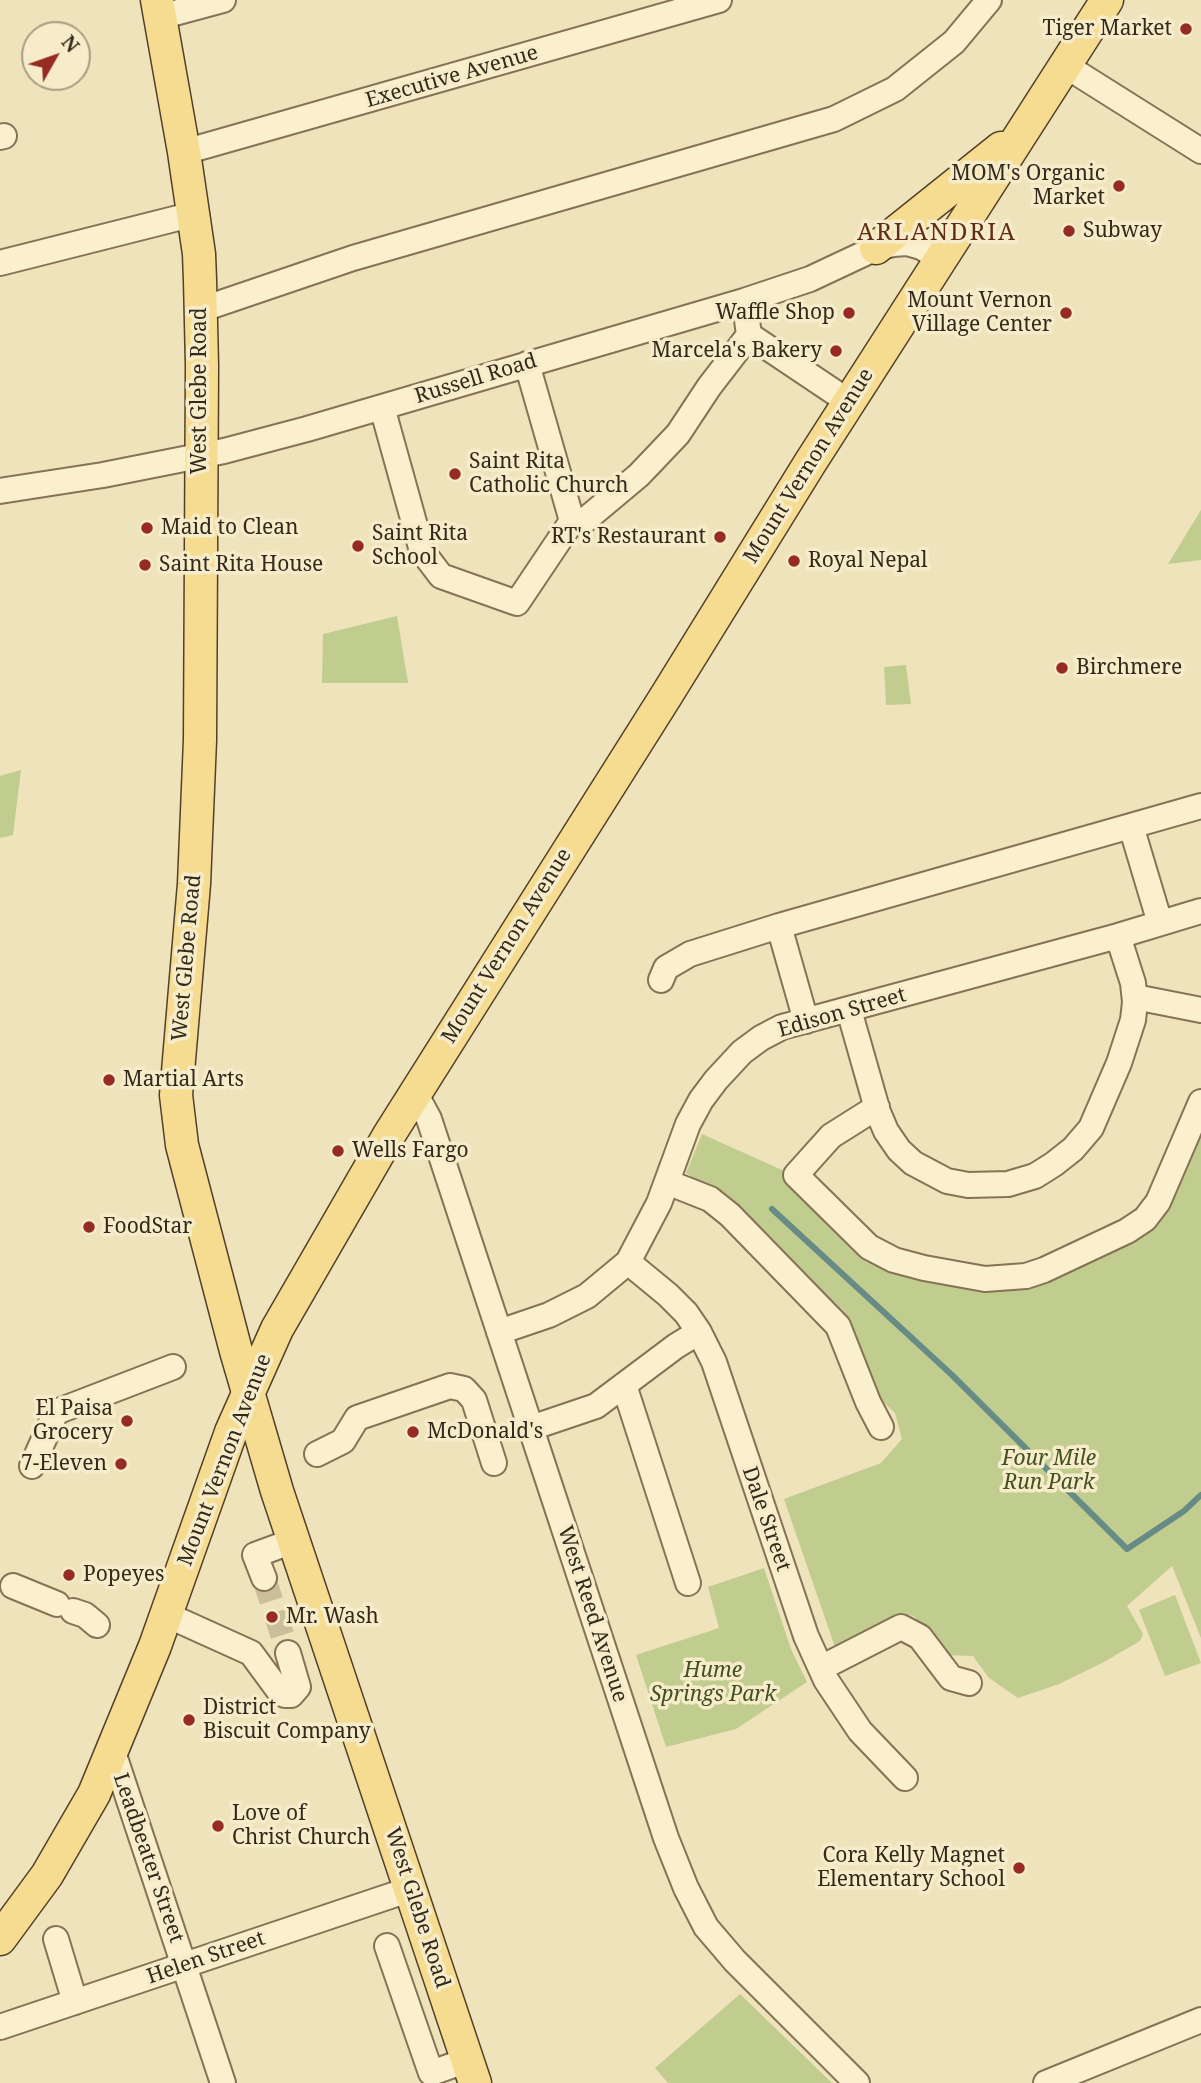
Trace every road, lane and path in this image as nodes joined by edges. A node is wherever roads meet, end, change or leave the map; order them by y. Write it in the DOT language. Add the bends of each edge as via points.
graph roads {
  1 [pos="223,0"];
  2 [pos="719,0"];
  3 [pos="989,0"];
  4 [pos="1107,0"];
  5 [pos="158,8"];
  6 [pos="1066,66"];
  7 [pos="1024,129"];
  8 [pos="1201,151"];
  9 [pos="184,152"];
  10 [pos="194,214"];
  11 [pos="876,248"];
  12 [pos="941,259"];
  13 [pos="0,263"];
  14 [pos="744,301"];
  15 [pos="200,310"];
  16 [pos="749,335"];
  17 [pos="527,364"];
  18 [pos="849,401"];
  19 [pos="382,407"];
  20 [pos="200,455"];
  21 [pos="0,491"];
  22 [pos="572,521"];
  23 [pos="1201,806"];
  24 [pos="1131,826"];
  25 [pos="1201,911"];
  26 [pos="1160,923"];
  27 [pos="779,926"];
  28 [pos="1118,936"];
  29 [pos="661,980"];
  30 [pos="1135,997"];
  31 [pos="849,1010"];
  32 [pos="1201,1010"];
  33 [pos="806,1021"];
  34 [pos="415,1093"];
  35 [pos="1201,1102"];
  36 [pos="877,1107"];
  37 [pos="667,1182"];
  38 [pos="628,1262"];
  39 [pos="499,1332"];
  40 [pos="699,1332"];
  41 [pos="173,1367"];
  42 [pos="624,1385"];
  43 [pos="247,1390"];
  44 [pos="881,1427"];
  45 [pos="531,1428"];
  46 [pos="317,1454"];
  47 [pos="494,1463"];
  48 [pos="32,1466"];
  49 [pos="293,1541"];
  50 [pos="264,1578"];
  51 [pos="688,1583"];
  52 [pos="13,1586"];
  53 [pos="167,1615"];
  54 [pos="97,1625"];
  55 [pos="288,1653"];
  56 [pos="821,1668"];
  57 [pos="968,1683"];
  58 [pos="113,1752"];
  59 [pos="905,1778"];
  60 [pos="411,1889"];
  61 [pos="0,1939"];
  62 [pos="56,1940"];
  63 [pos="387,1946"];
  64 [pos="184,1965"];
  65 [pos="75,2002"];
  66 [pos="1201,2020"];
  67 [pos="0,2027"];
  68 [pos="472,2072"];
  69 [pos="432,2078"];
  70 [pos="223,2083"];
  71 [pos="857,2083"];
  72 [pos="1046,2083"];
  1 -- 5 [label="street"];
  2 -- 9 [label="street, Executive Avenue"];
  3 -- 15 [label="street" via="954,42 895,89 834,119 353,258"];
  4 -- 6 [label="main road, Mount Vernon Avenue"];
  5 -- 9 [label="main road, West Glebe Road"];
  6 -- 7 [label="main road, Mount Vernon Avenue"];
  6 -- 8 [label="street"];
  7 -- 11 [label="main road"];
  7 -- 12 [label="main road, Mount Vernon Avenue"];
  9 -- 10 [label="main road, West Glebe Road"];
  10 -- 13 [label="street"];
  10 -- 15 [label="main road, West Glebe Road"];
  11 -- 12 [label="street, Russell Road" via="907,243"];
  11 -- 14 [label="street, Russell Road" via="810,279"];
  12 -- 18 [label="main road, Mount Vernon Avenue"];
  14 -- 16 [label="street"];
  14 -- 17 [label="street, Russell Road"];
  15 -- 20 [label="main road, West Glebe Road"];
  16 -- 18 [label="street"];
  16 -- 22 [label="street" via="678,434 639,475 584,522"];
  17 -- 19 [label="street, Russell Road"];
  17 -- 22 [label="street"];
  18 -- 34 [label="main road, Mount Vernon Avenue"];
  19 -- 20 [label="street, Russell Road"];
  19 -- 22 [label="street" via="422,551 441,576 517,603"];
  20 -- 21 [label="street, Russell Road"];
  20 -- 43 [label="main road, West Glebe Road" via="200,740 195,872 176,1095 182,1145"];
  23 -- 24 [label="street"];
  24 -- 26 [label="street"];
  24 -- 27 [label="street"];
  25 -- 26 [label="street, Edison Street"];
  26 -- 28 [label="street, Edison Street"];
  27 -- 29 [label="street" via="678,960 666,968"];
  27 -- 33 [label="street"];
  28 -- 30 [label="street"];
  28 -- 31 [label="street, Edison Street"];
  30 -- 32 [label="street"];
  30 -- 36 [label="street" via="1123,1052 1091,1128 1073,1149 1035,1176 991,1186 947,1181 899,1150"];
  31 -- 33 [label="street, Edison Street"];
  31 -- 36 [label="street"];
  33 -- 37 [label="street, Edison Street" via="761,1038 716,1080 688,1124"];
  34 -- 39 [label="street, West Reed Avenue" via="429,1119"];
  34 -- 43 [label="main road, Mount Vernon Avenue" via="277,1329"];
  35 -- 36 [label="street" via="1158,1202 1145,1219 1044,1270 985,1279 923,1268 869,1247 796,1175 831,1136"];
  37 -- 38 [label="street, Edison Street"];
  37 -- 44 [label="street" via="710,1199 730,1215 838,1326"];
  38 -- 39 [label="street, Edison Street" via="587,1296"];
  38 -- 40 [label="street, Dale Street" via="677,1304"];
  39 -- 45 [label="street, West Reed Avenue"];
  40 -- 42 [label="street"];
  40 -- 56 [label="street, Dale Street"];
  41 -- 48 [label="street" via="56,1412"];
  42 -- 45 [label="street" via="596,1406"];
  42 -- 51 [label="street"];
  43 -- 49 [label="main road, West Glebe Road"];
  43 -- 53 [label="main road, Mount Vernon Avenue"];
  45 -- 71 [label="street, West Reed Avenue" via="666,1838 690,1897 706,1927 735,1961"];
  46 -- 47 [label="street" via="343,1441 357,1418 450,1386 464,1389 474,1401"];
  49 -- 50 [label="street" via="256,1555"];
  49 -- 60 [label="main road, West Glebe Road"];
  52 -- 54 [label="street" via="85,1615"];
  53 -- 55 [label="street" via="251,1653 285,1695 298,1687"];
  53 -- 58 [label="main road, Mount Vernon Avenue"];
  56 -- 57 [label="street" via="901,1628 920,1637 951,1678"];
  56 -- 59 [label="street, Dale Street" via="860,1731"];
  58 -- 61 [label="main road, Mount Vernon Avenue" via="47,1875"];
  58 -- 64 [label="street, Leadbeater Street"];
  60 -- 64 [label="street, Helen Street"];
  60 -- 68 [label="main road, West Glebe Road"];
  62 -- 65 [label="street"];
  63 -- 69 [label="street"];
  64 -- 65 [label="street, Helen Street"];
  64 -- 70 [label="street, Leadbeater Street"];
  65 -- 67 [label="street, Helen Street"];
  66 -- 72 [label="street"];
  68 -- 69 [label="street"];
}
